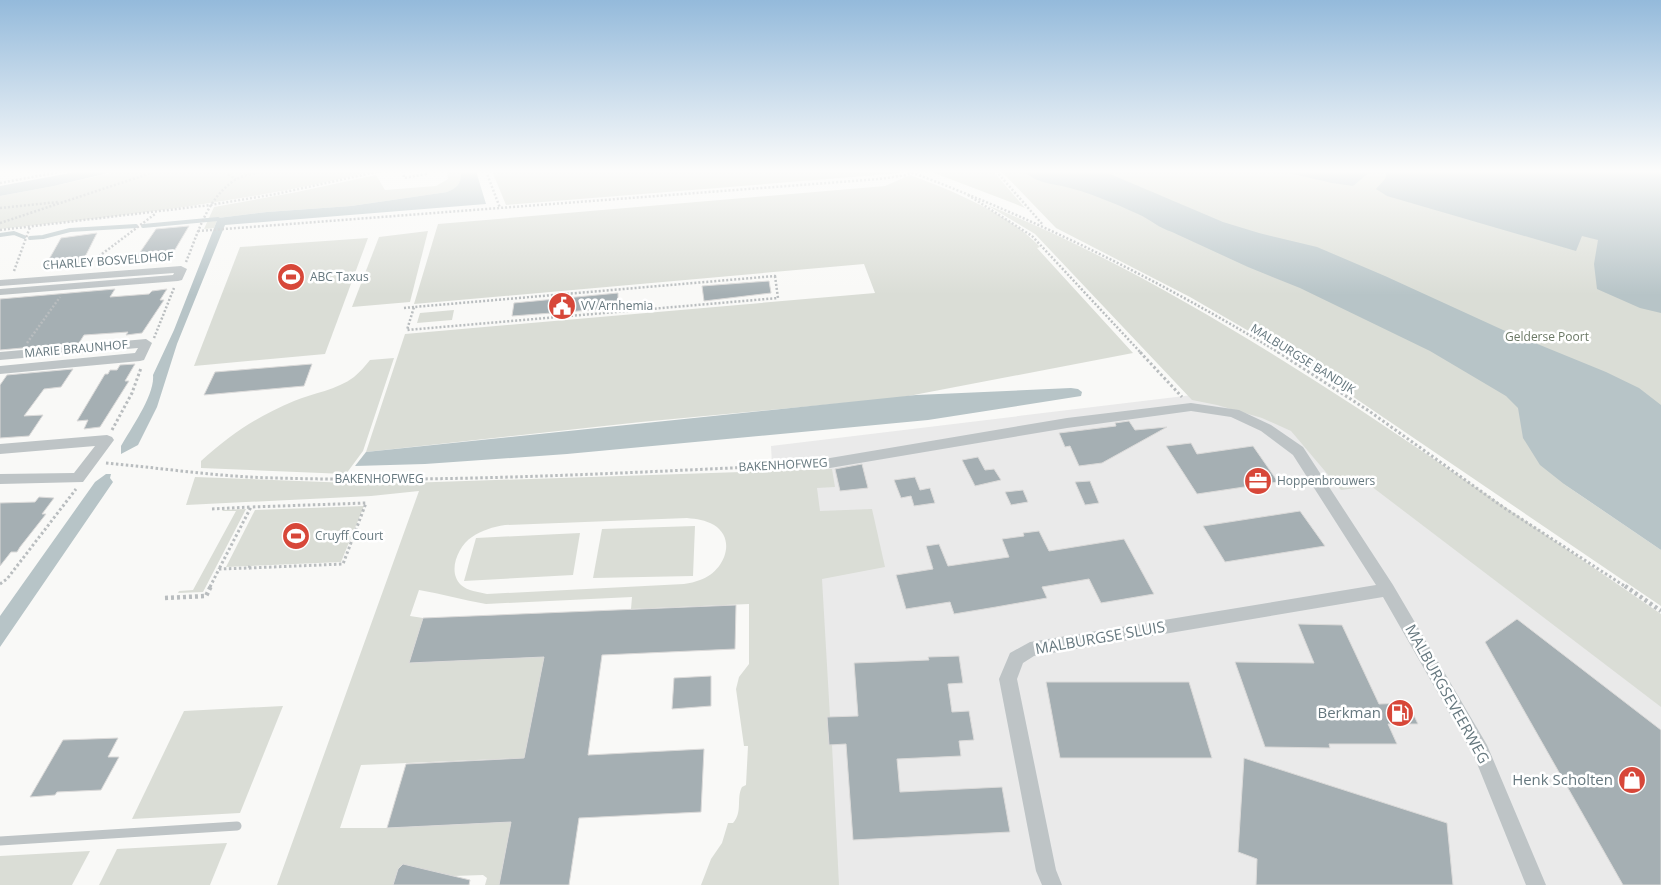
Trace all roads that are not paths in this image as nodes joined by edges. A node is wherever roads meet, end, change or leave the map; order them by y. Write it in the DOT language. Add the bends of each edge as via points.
graph roads {
  1 [pos="180,274"];
  2 [pos="5,282"];
  3 [pos="71,282"];
  4 [pos="0,292"];
  5 [pos="0,356"];
  6 [pos="0,370"];
  7 [pos="0,449"];
  8 [pos="830,463"];
  9 [pos="0,479"];
  10 [pos="1387,590"];
  11 [pos="237,826"];
  12 [pos="0,841"];
  13 [pos="1052,885"];
  14 [pos="1536,885"];
  1 -- 3 [label="street, CHARLEY BOSVELDHOF"];
  2 -- 3 [label="street, CHARLEY BOSVELDHOF"];
  3 -- 4 [label="street, CHARLEY BOSVELDHOF"];
  5 -- 6 [label="street, MARIE BRAUNHOF" via="146,343 140,357"];
  7 -- 9 [label="street" via="107,440 78,478"];
  8 -- 10 [label="street, BAKENHOFWEG" via="1067,423 1191,407 1234,413 1266,428 1298,451"];
  10 -- 13 [label="street, MALBURGSE SLUIS" via="1030,649 1016,658 1008,679 1046,871"];
  10 -- 14 [label="street, MALBURGSEVEERWEG" via="1481,751"];
  11 -- 12 [label="lane"];
}
